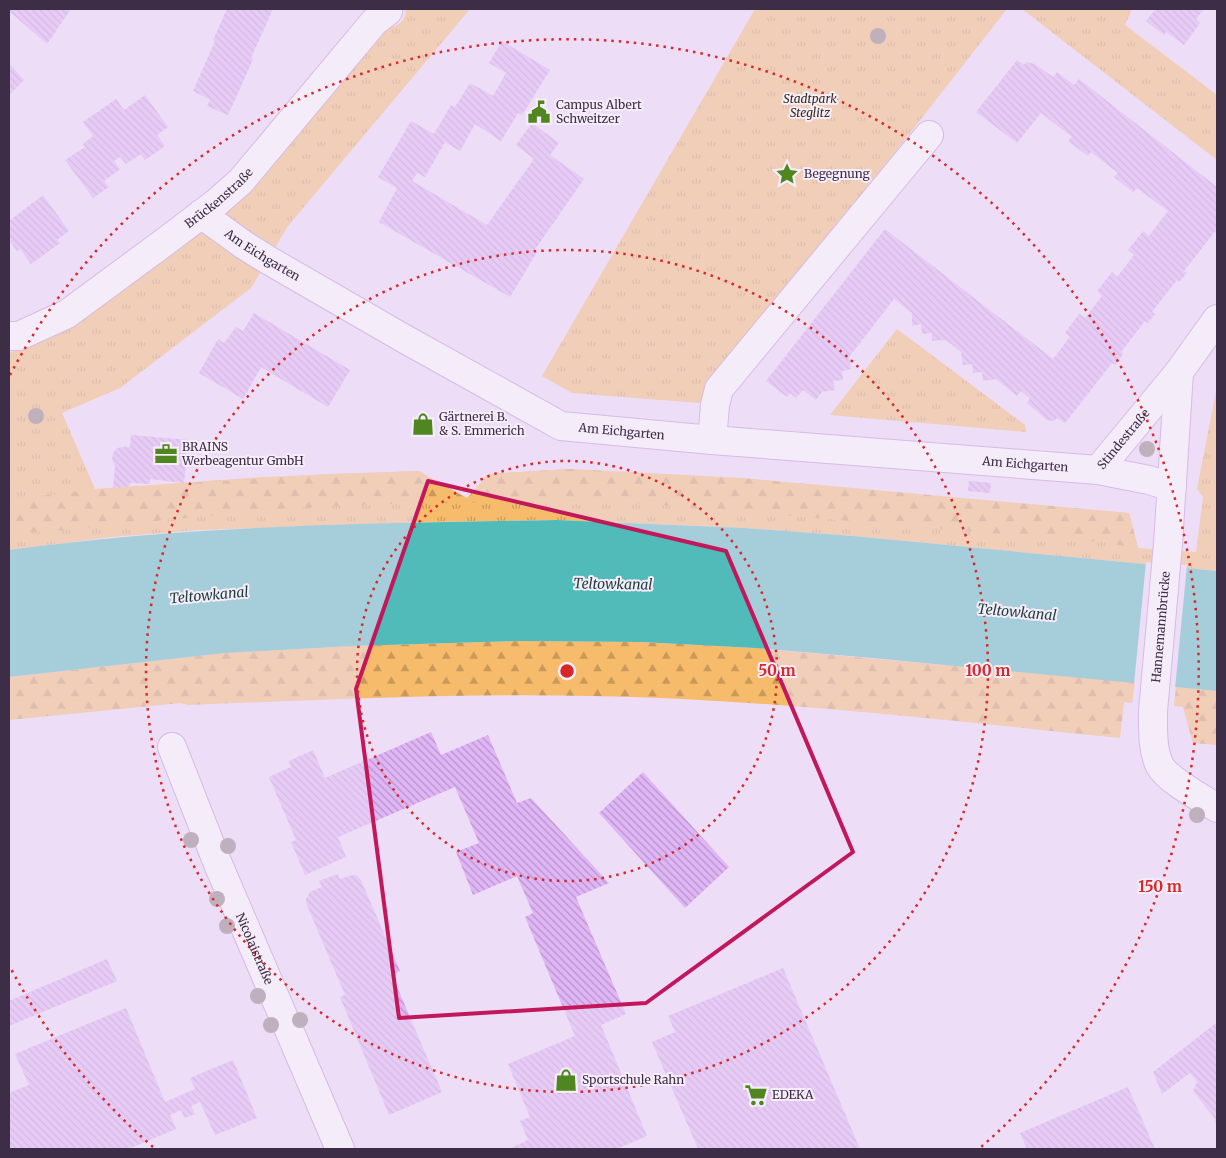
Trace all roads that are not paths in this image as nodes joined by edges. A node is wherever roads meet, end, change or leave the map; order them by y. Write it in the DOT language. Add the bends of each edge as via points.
graph roads {
  1 [pos="388,11"];
  2 [pos="929,135"];
  3 [pos="201,214"];
  4 [pos="1217,319"];
  5 [pos="9,336"];
  6 [pos="1179,372"];
  7 [pos="712,440"];
  8 [pos="1098,470"];
  9 [pos="1172,487"];
  10 [pos="172,747"];
  11 [pos="1217,808"];
  12 [pos="340,1149"];
  1 -- 3 [label="street, Brückenstraße" via="374,22 241,181"];
  2 -- 7 [label="street" via="719,389"];
  3 -- 5 [label="street, Brückenstraße" via="67,314 19,336"];
  3 -- 7 [label="street, Am Eichgarten" via="260,255 561,426"];
  4 -- 6 [label="street, Stindestraße"];
  6 -- 8 [label="street, Stindestraße"];
  6 -- 9 [label="street"];
  7 -- 8 [label="street, Am Eichgarten"];
  8 -- 9 [label="street, Stindestraße"];
  9 -- 11 [label="street, Hannemannbrücke" via="1153,711 1156,751 1161,767 1178,783"];
  10 -- 12 [label="street, Nicolaistraße" via="214,856"];
}
